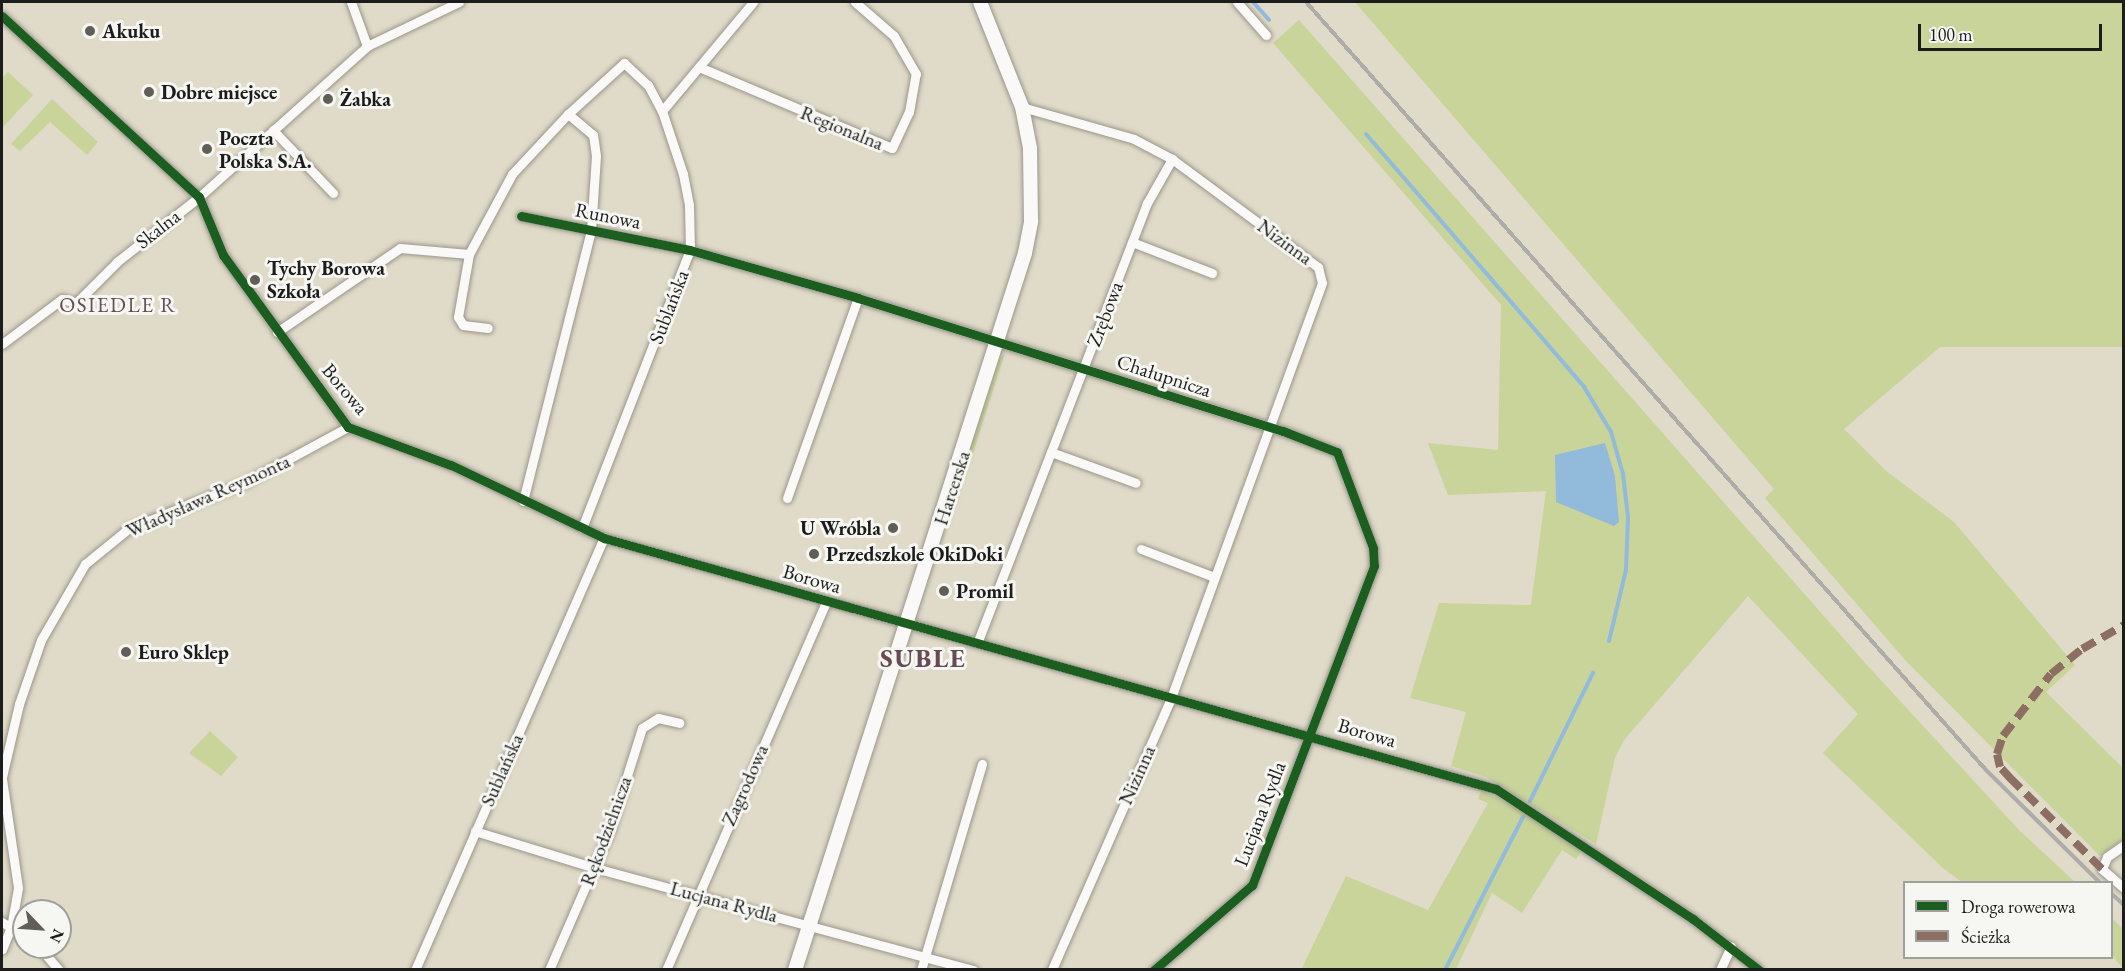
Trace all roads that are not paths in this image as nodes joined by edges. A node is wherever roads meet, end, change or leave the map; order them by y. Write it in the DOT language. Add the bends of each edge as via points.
graph roads {
  1 [pos="351,2"];
  2 [pos="459,2"];
  3 [pos="753,2"];
  4 [pos="855,2"];
  5 [pos="980,2"];
  6 [pos="1237,2"];
  7 [pos="2,16"];
  8 [pos="1266,35"];
  9 [pos="367,46"];
  10 [pos="699,67"];
  11 [pos="1022,107"];
  12 [pos="662,111"];
  13 [pos="568,114"];
  14 [pos="273,130"];
  15 [pos="1172,159"];
  16 [pos="333,192"];
  17 [pos="199,197"];
  18 [pos="521,216"];
  19 [pos="591,231"];
  20 [pos="1132,242"];
  21 [pos="690,250"];
  22 [pos="470,254"];
  23 [pos="1212,273"];
  24 [pos="858,298"];
  25 [pos="488,328"];
  26 [pos="278,332"];
  27 [pos="999,341"];
  28 [pos="2,344"];
  29 [pos="1084,370"];
  30 [pos="348,427"];
  31 [pos="1268,428"];
  32 [pos="1051,452"];
  33 [pos="1136,483"];
  34 [pos="787,498"];
  35 [pos="523,501"];
  36 [pos="582,528"];
  37 [pos="604,538"];
  38 [pos="1141,549"];
  39 [pos="1214,577"];
  40 [pos="826,602"];
  41 [pos="907,623"];
  42 [pos="978,641"];
  43 [pos="1172,696"];
  44 [pos="679,723"];
  45 [pos="1309,736"];
  46 [pos="982,764"];
  47 [pos="2,778"];
  48 [pos="475,831"];
  49 [pos="2124,845"];
  50 [pos="595,868"];
  51 [pos="2124,888"];
  52 [pos="698,895"];
  53 [pos="16,899"];
  54 [pos="2,922"];
  55 [pos="810,924"];
  56 [pos="12,927"];
  57 [pos="1731,946"];
  58 [pos="2,949"];
  59 [pos="926,954"];
  60 [pos="415,969"];
  61 [pos="549,969"];
  62 [pos="666,969"];
  63 [pos="795,969"];
  64 [pos="921,969"];
  65 [pos="974,969"];
  66 [pos="1052,969"];
  67 [pos="1154,969"];
  68 [pos="1720,969"];
  69 [pos="1759,969"];
  1 -- 9 [label="street"];
  2 -- 9 [label="street, Skalna"];
  3 -- 10 [label="street"];
  4 -- 10 [label="street, Regionalna" via="894,36 916,74 909,112 892,148"];
  5 -- 11 [label="street, Harcerska"];
  6 -- 8 [label="street"];
  7 -- 17 [label="street, Borowa"];
  9 -- 14 [label="street, Skalna"];
  10 -- 12 [label="street"];
  11 -- 15 [label="street, Nizinna" via="1134,139"];
  11 -- 27 [label="street, Harcerska" via="1030,148 1031,221"];
  12 -- 13 [label="street" via="648,85 624,63"];
  12 -- 21 [label="street, Sublańska" via="683,174"];
  13 -- 19 [label="street, Runowa" via="593,135 596,156"];
  13 -- 22 [label="street" via="512,174"];
  14 -- 16 [label="street"];
  14 -- 17 [label="street, Skalna"];
  15 -- 20 [label="street, Zrębowa"];
  15 -- 31 [label="street, Nizinna" via="1318,267 1320,297"];
  17 -- 26 [label="street, Borowa" via="223,255"];
  17 -- 28 [label="street, Skalna" via="118,261 76,303 62,299"];
  18 -- 19 [label="street, Runowa"];
  19 -- 21 [label="street, Runowa"];
  19 -- 35 [label="street, Runowa"];
  20 -- 23 [label="street"];
  20 -- 29 [label="street, Zrębowa"];
  21 -- 24 [label="street, Chałupnicza"];
  21 -- 36 [label="street, Sublańska"];
  22 -- 25 [label="street" via="458,317 462,325"];
  22 -- 26 [label="street" via="400,248"];
  24 -- 27 [label="street, Chałupnicza"];
  24 -- 34 [label="street"];
  26 -- 30 [label="street, Borowa"];
  27 -- 29 [label="street, Chałupnicza"];
  27 -- 41 [label="street, Harcerska"];
  29 -- 31 [label="street, Chałupnicza"];
  29 -- 32 [label="street, Zrębowa"];
  30 -- 35 [label="street, Borowa" via="451,465"];
  30 -- 47 [label="street, Władysława Reymonta" via="248,481 128,529 86,564 41,640 19,704"];
  31 -- 39 [label="street, Nizinna"];
  31 -- 45 [label="street, Chałupnicza" via="1337,452 1372,548 1374,566"];
  32 -- 33 [label="street"];
  32 -- 42 [label="street, Zrębowa"];
  35 -- 36 [label="street, Borowa"];
  36 -- 37 [label="street, Borowa"];
  37 -- 40 [label="street, Borowa"];
  37 -- 48 [label="street, Sublańska"];
  38 -- 39 [label="street"];
  39 -- 43 [label="street, Nizinna"];
  40 -- 41 [label="street, Borowa"];
  40 -- 52 [label="street, Zagrodowa"];
  41 -- 42 [label="street, Borowa"];
  41 -- 55 [label="street, Harcerska"];
  42 -- 43 [label="street, Borowa"];
  43 -- 45 [label="street, Borowa"];
  43 -- 66 [label="street, Nizinna"];
  44 -- 50 [label="street, Rękodzielnicza" via="658,718 642,728"];
  45 -- 57 [label="street, Borowa" via="1496,789"];
  45 -- 67 [label="street, Lucjana Rydla" via="1252,885"];
  46 -- 59 [label="street"];
  47 -- 53 [label="street, Władysława Reymonta"];
  48 -- 50 [label="street, Lucjana Rydla"];
  48 -- 60 [label="street, Sublańska"];
  49 -- 51 [label="street" via="2107,857 2103,869"];
  50 -- 52 [label="street, Lucjana Rydla"];
  50 -- 61 [label="street, Rękodzielnicza"];
  52 -- 55 [label="street, Lucjana Rydla"];
  52 -- 62 [label="street, Zagrodowa"];
  54 -- 56 [label="street"];
  55 -- 59 [label="street, Lucjana Rydla"];
  55 -- 63 [label="street, Harcerska"];
  56 -- 58 [label="street, Władysława Reymonta"];
  57 -- 68 [label="street"];
  57 -- 69 [label="street, Borowa"];
  59 -- 64 [label="street"];
  59 -- 65 [label="street, Lucjana Rydla"];
}
